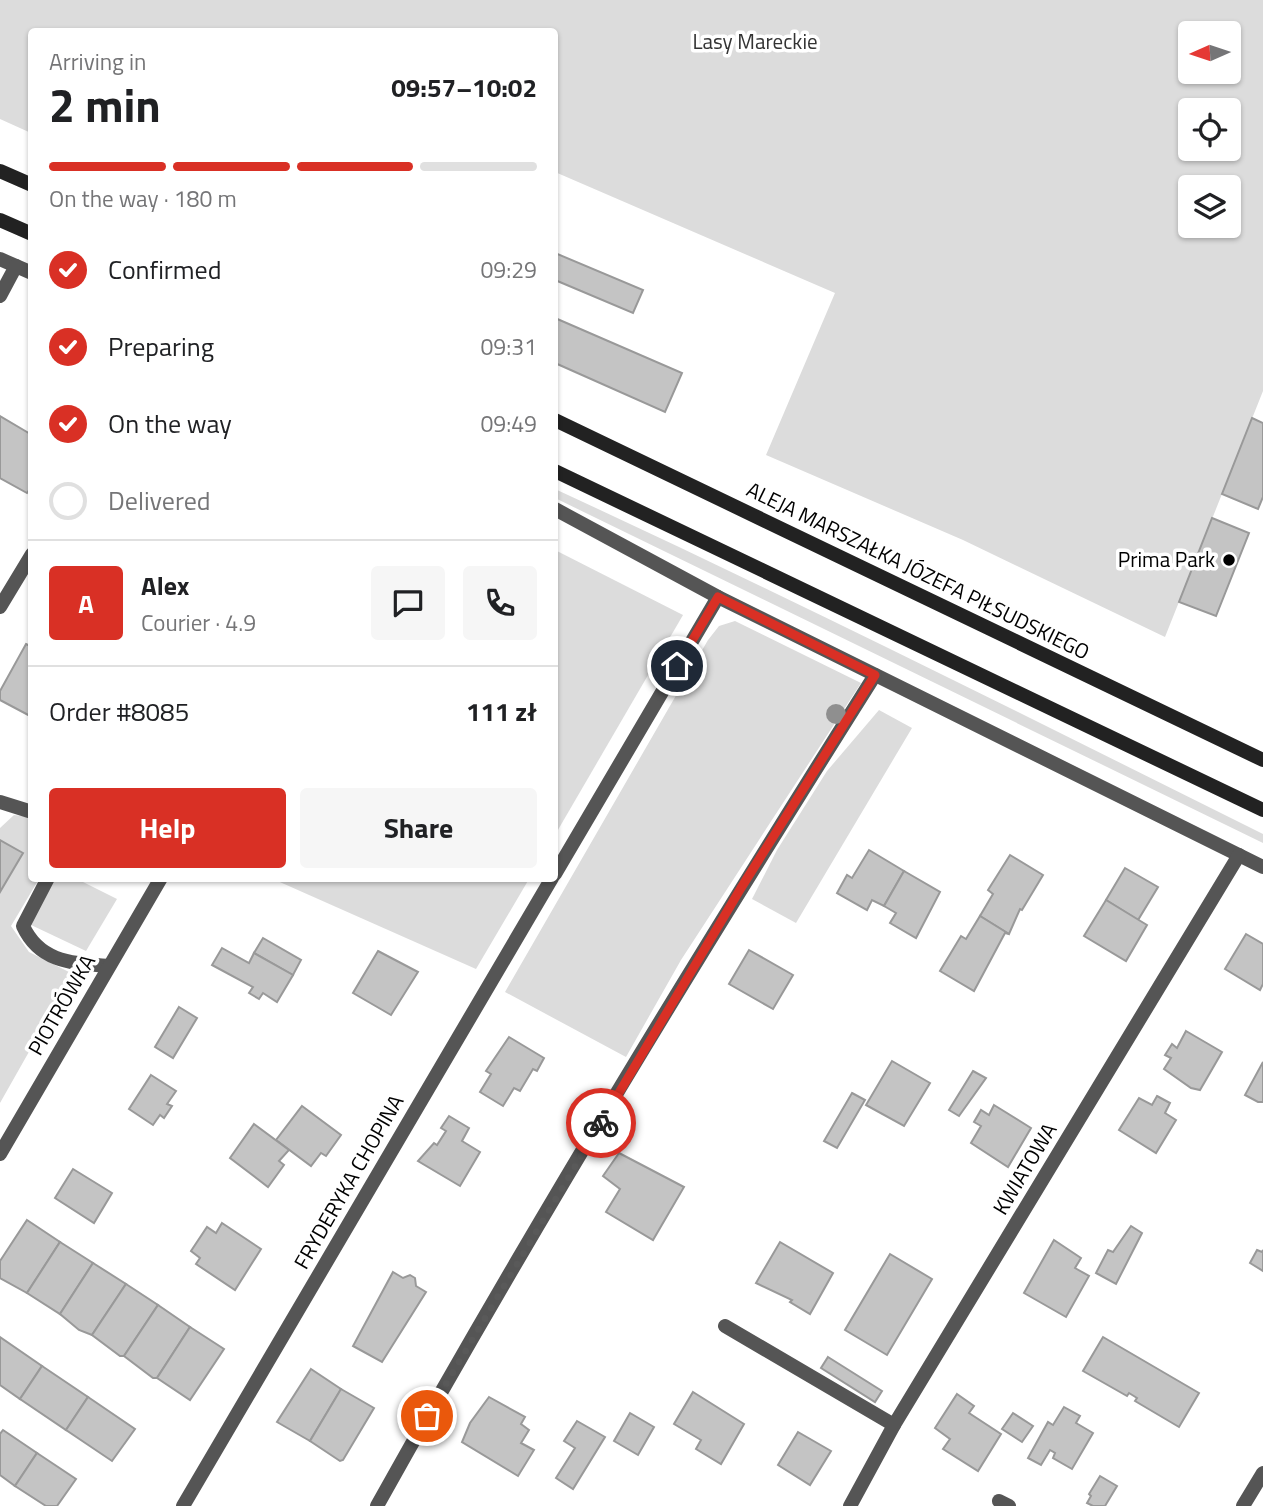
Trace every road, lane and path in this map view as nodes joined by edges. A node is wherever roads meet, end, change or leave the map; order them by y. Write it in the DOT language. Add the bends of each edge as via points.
graph roads {
  1 [pos="0,171"];
  2 [pos="28,183"];
  3 [pos="0,219"];
  4 [pos="28,232"];
  5 [pos="0,259"];
  6 [pos="16,266"];
  7 [pos="28,271"];
  8 [pos="0,296"];
  9 [pos="558,421"];
  10 [pos="558,472"];
  11 [pos="558,511"];
  12 [pos="28,561"];
  13 [pos="718,597"];
  14 [pos="0,607"];
  15 [pos="875,675"];
  16 [pos="1263,760"];
  17 [pos="0,802"];
  18 [pos="1263,810"];
  19 [pos="28,811"];
  20 [pos="1239,855"];
  21 [pos="1263,867"];
  22 [pos="558,869"];
  23 [pos="46,882"];
  24 [pos="158,882"];
  25 [pos="550,882"];
  26 [pos="109,966"];
  27 [pos="0,1154"];
  28 [pos="725,1326"];
  29 [pos="894,1425"];
  30 [pos="1263,1473"];
  31 [pos="183,1506"];
  32 [pos="377,1506"];
  33 [pos="850,1506"];
  34 [pos="1243,1506"];
  1 -- 2 [label="main road"];
  3 -- 4 [label="main road"];
  5 -- 6 [label="street"];
  6 -- 7 [label="street"];
  6 -- 8 [label="street"];
  9 -- 16 [label="main road, ALEJA MARSZAŁKA JÓZEFA PIŁSUDSKIEGO"];
  10 -- 18 [label="main road"];
  11 -- 13 [label="street"];
  12 -- 14 [label="street"];
  13 -- 15 [label="street"];
  13 -- 22 [label="street, FRYDERYKA CHOPINA"];
  15 -- 20 [label="street"];
  15 -- 32 [label="street" via="734,900"];
  17 -- 19 [label="street"];
  20 -- 21 [label="street"];
  20 -- 29 [label="street, KWIATOWA"];
  23 -- 26 [label="street" via="23,926 29,940 60,961"];
  24 -- 26 [label="street, PIOTRÓWKA"];
  25 -- 31 [label="street, FRYDERYKA CHOPINA"];
  26 -- 27 [label="street, PIOTRÓWKA"];
  28 -- 29 [label="street"];
  29 -- 33 [label="street, KWIATOWA"];
  30 -- 34 [label="street"];
}
